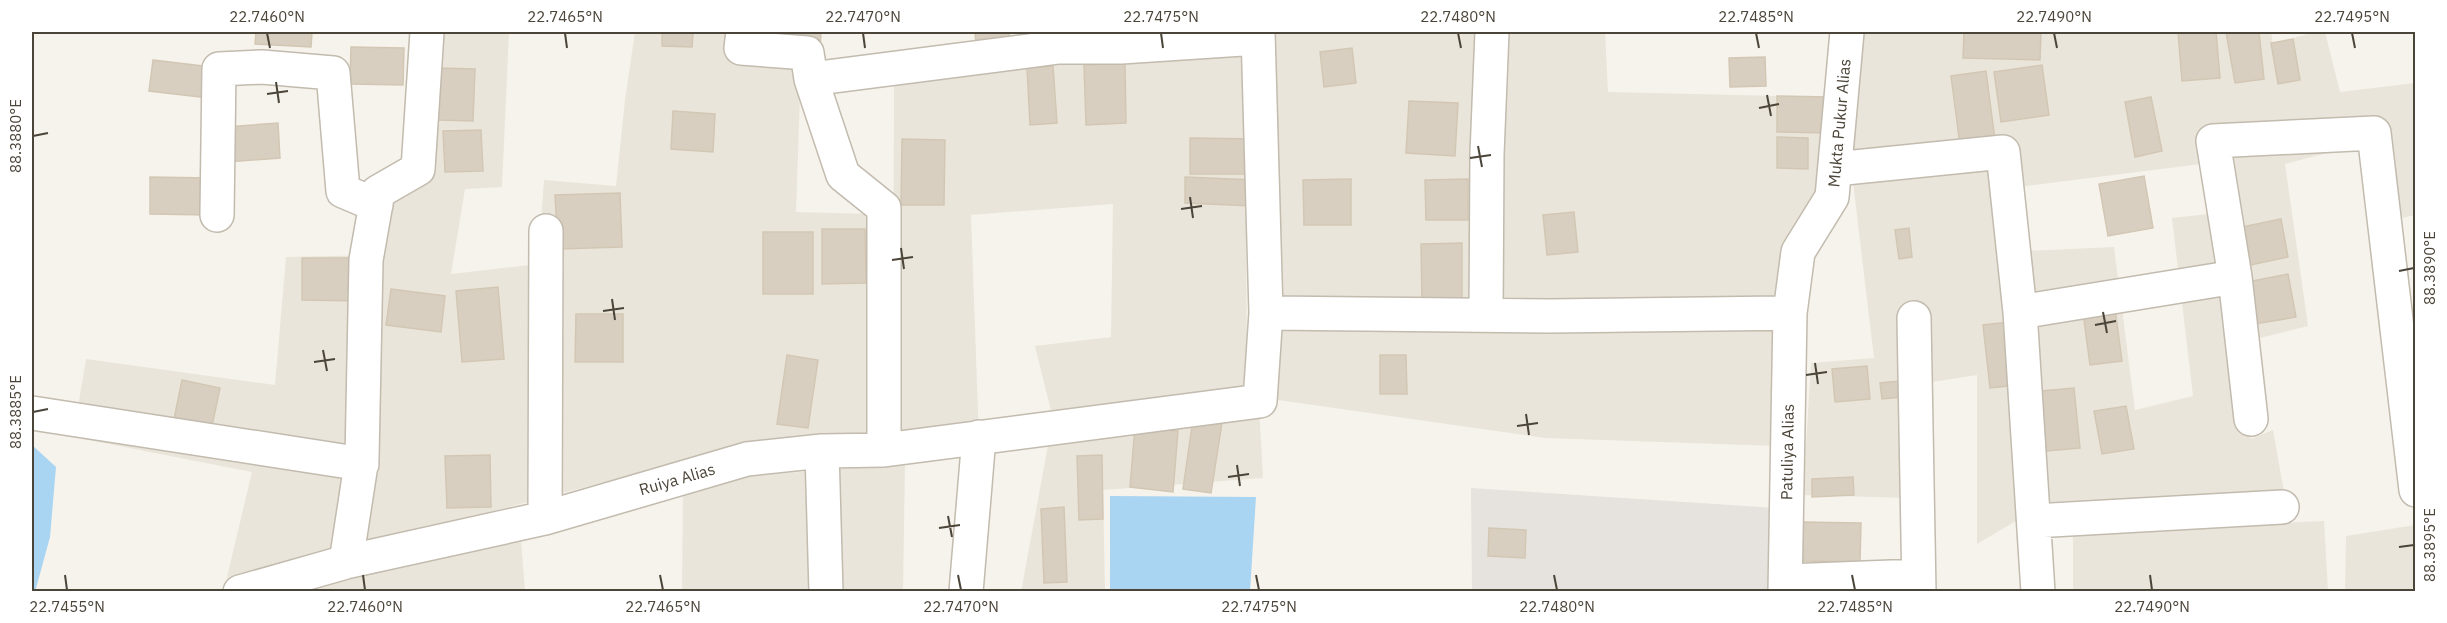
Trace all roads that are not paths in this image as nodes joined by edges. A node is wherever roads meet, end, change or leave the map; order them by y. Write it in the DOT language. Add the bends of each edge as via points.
graph roads {
  1 [pos="427,32"];
  2 [pos="743,32"];
  3 [pos="1492,32"];
  4 [pos="1847,32"];
  5 [pos="1258,35"];
  6 [pos="1059,39"];
  7 [pos="811,79"];
  8 [pos="1835,169"];
  9 [pos="376,205"];
  10 [pos="218,215"];
  11 [pos="546,231"];
  12 [pos="2235,277"];
  13 [pos="2020,312"];
  14 [pos="1266,313"];
  15 [pos="1790,313"];
  16 [pos="1486,315"];
  17 [pos="1914,318"];
  18 [pos="32,413"];
  19 [pos="2252,419"];
  20 [pos="979,437"];
  21 [pos="884,450"];
  22 [pos="822,451"];
  23 [pos="362,464"];
  24 [pos="2415,490"];
  25 [pos="2282,507"];
  26 [pos="546,518"];
  27 [pos="2034,521"];
  28 [pos="346,562"];
  29 [pos="1919,584"];
  30 [pos="1785,586"];
  31 [pos="240,591"];
  32 [pos="826,591"];
  33 [pos="966,591"];
  34 [pos="2038,591"];
  1 -- 9 [label="street" via="418,169 378,192"];
  2 -- 7 [label="street" via="741,48 807,53"];
  3 -- 16 [label="street"];
  4 -- 8 [label="street, Mukta Pukur Alias"];
  5 -- 6 [label="street" via="1121,47"];
  5 -- 14 [label="street"];
  6 -- 7 [label="street"];
  7 -- 21 [label="street" via="843,175 884,208"];
  8 -- 13 [label="street" via="2003,152"];
  8 -- 15 [label="street, Mukta Pukur Alias" via="1832,197 1798,252"];
  9 -- 10 [label="street" via="343,191 333,73 262,67 219,69"];
  9 -- 23 [label="street" via="366,260"];
  11 -- 26 [label="street"];
  12 -- 13 [label="street"];
  12 -- 19 [label="street"];
  12 -- 24 [label="street" via="2213,141 2374,133"];
  13 -- 27 [label="street"];
  14 -- 16 [label="street"];
  14 -- 20 [label="street, Ruiya Alias" via="1260,401"];
  15 -- 16 [label="street"];
  15 -- 30 [label="street, Patuliya Alias"];
  17 -- 29 [label="street"];
  18 -- 23 [label="street"];
  20 -- 21 [label="street, Ruiya Alias"];
  20 -- 33 [label="street"];
  21 -- 22 [label="street, Ruiya Alias"];
  22 -- 26 [label="street, Ruiya Alias" via="747,459"];
  22 -- 32 [label="street"];
  23 -- 28 [label="street"];
  25 -- 27 [label="street"];
  26 -- 28 [label="street, Ruiya Alias"];
  27 -- 34 [label="street"];
  28 -- 31 [label="street, Ruiya Alias"];
  29 -- 30 [label="street"];
}
